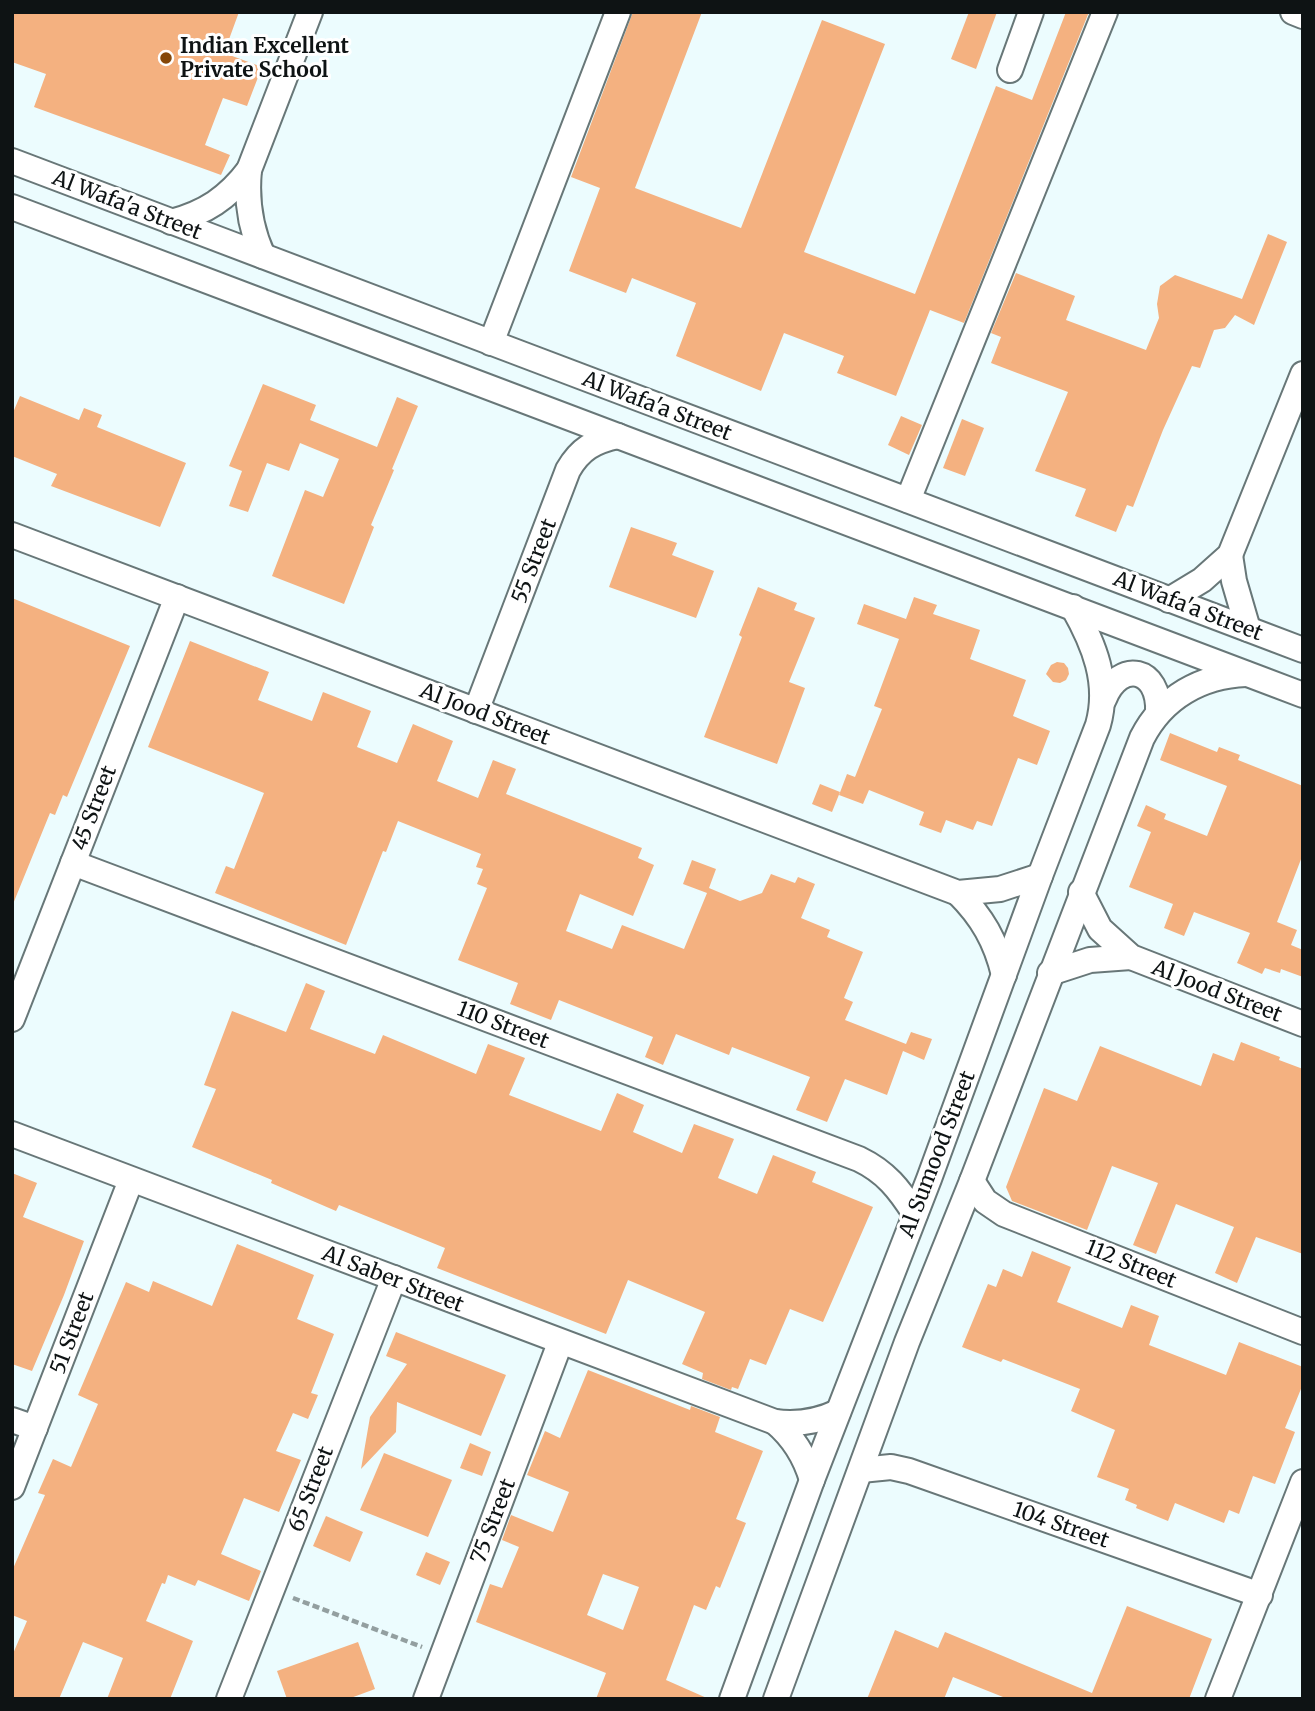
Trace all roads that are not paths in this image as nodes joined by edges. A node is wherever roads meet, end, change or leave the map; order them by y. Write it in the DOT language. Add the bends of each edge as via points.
graph roads {
  1 [pos="310,12"];
  2 [pos="618,12"];
  3 [pos="1031,12"];
  4 [pos="1105,12"];
  5 [pos="1293,12"];
  6 [pos="1303,16"];
  7 [pos="1010,70"];
  8 [pos="12,161"];
  9 [pos="249,170"];
  10 [pos="12,206"];
  11 [pos="171,222"];
  12 [pos="263,256"];
  13 [pos="491,343"];
  14 [pos="1303,374"];
  15 [pos="618,436"];
  16 [pos="908,500"];
  17 [pos="12,536"];
  18 [pos="1230,555"];
  19 [pos="177,597"];
  20 [pos="1169,600"];
  21 [pos="1073,607"];
  22 [pos="1248,629"];
  23 [pos="1303,650"];
  24 [pos="1250,674"];
  25 [pos="1303,695"];
  26 [pos="1104,699"];
  27 [pos="476,711"];
  28 [pos="1158,712"];
  29 [pos="73,863"];
  30 [pos="1040,876"];
  31 [pos="1081,892"];
  32 [pos="958,893"];
  33 [pos="1131,957"];
  34 [pos="1050,973"];
  35 [pos="1004,975"];
  36 [pos="12,1019"];
  37 [pos="1303,1024"];
  38 [pos="12,1134"];
  39 [pos="131,1180"];
  40 [pos="972,1181"];
  41 [pos="915,1214"];
  42 [pos="394,1279"];
  43 [pos="1303,1332"];
  44 [pos="560,1343"];
  45 [pos="838,1412"];
  46 [pos="775,1422"];
  47 [pos="24,1424"];
  48 [pos="861,1471"];
  49 [pos="812,1479"];
  50 [pos="1303,1482"];
  51 [pos="12,1488"];
  52 [pos="1260,1595"];
  53 [pos="779,1696"];
  54 [pos="229,1699"];
  55 [pos="426,1699"];
  56 [pos="732,1699"];
  57 [pos="1218,1699"];
  1 -- 9 [label="street"];
  2 -- 13 [label="street"];
  3 -- 7 [label="street"];
  4 -- 16 [label="street"];
  5 -- 6 [label="street"];
  8 -- 11 [label="street, Al Wafa'a Street"];
  9 -- 11 [label="street" via="223,199"];
  9 -- 12 [label="street" via="251,223"];
  10 -- 15 [label="street, Al Wafa'a Street"];
  11 -- 12 [label="street, Al Wafa'a Street"];
  12 -- 13 [label="street, Al Wafa'a Street"];
  13 -- 16 [label="street, Al Wafa'a Street"];
  14 -- 18 [label="street"];
  15 -- 21 [label="street, Al Wafa'a Street"];
  15 -- 27 [label="street, 55 Street" via="585,447 568,470"];
  16 -- 20 [label="street, Al Wafa'a Street"];
  17 -- 19 [label="street, Al Jood Street"];
  18 -- 20 [label="street"];
  18 -- 22 [label="street"];
  19 -- 27 [label="street, Al Jood Street"];
  19 -- 29 [label="street, 45 Street"];
  20 -- 22 [label="street, Al Wafa'a Street"];
  21 -- 24 [label="street, Al Wafa'a Street"];
  21 -- 26 [label="street, Al Sumood Street" via="1098,661"];
  22 -- 23 [label="street, Al Wafa'a Street"];
  24 -- 25 [label="street, Al Wafa'a Street"];
  24 -- 28 [label="street, Al Sumood Street" via="1210,679 1173,698"];
  26 -- 28 [label="street" via="1114,681 1133,674 1143,676 1157,691"];
  26 -- 30 [label="street, Al Sumood Street"];
  27 -- 32 [label="street, Al Jood Street"];
  28 -- 31 [label="street, Al Sumood Street" via="1142,738"];
  29 -- 36 [label="street, 45 Street"];
  29 -- 41 [label="street, 110 Street" via="859,1159 887,1175"];
  30 -- 32 [label="street, Al Jood Street" via="999,889"];
  30 -- 35 [label="street, Al Sumood Street"];
  31 -- 33 [label="street, Al Jood Street" via="1100,929"];
  31 -- 34 [label="street, Al Sumood Street"];
  32 -- 35 [label="street, Al Jood Street" via="989,929"];
  33 -- 34 [label="street, Al Jood Street" via="1090,960"];
  33 -- 37 [label="street, Al Jood Street"];
  34 -- 40 [label="street, Al Sumood Street"];
  35 -- 41 [label="street, Al Sumood Street"];
  38 -- 39 [label="street, Al Saber Street"];
  39 -- 42 [label="street, Al Saber Street"];
  39 -- 47 [label="street, 51 Street"];
  40 -- 43 [label="street, 112 Street" via="985,1201 1004,1214"];
  40 -- 48 [label="street, Al Sumood Street"];
  41 -- 45 [label="street, Al Sumood Street"];
  42 -- 44 [label="street, Al Saber Street"];
  42 -- 54 [label="street, 65 Street"];
  44 -- 46 [label="street, Al Saber Street"];
  44 -- 55 [label="street, 75 Street"];
  45 -- 46 [label="street, Al Saber Street" via="814,1422"];
  45 -- 49 [label="street, Al Sumood Street"];
  46 -- 49 [label="street, Al Saber Street" via="802,1453"];
  47 -- 51 [label="street, 51 Street"];
  48 -- 52 [label="street, 104 Street" via="891,1467 909,1471"];
  48 -- 53 [label="street, Al Sumood Street"];
  49 -- 56 [label="street, Al Sumood Street"];
  50 -- 52 [label="street"];
  52 -- 57 [label="street"];
}
